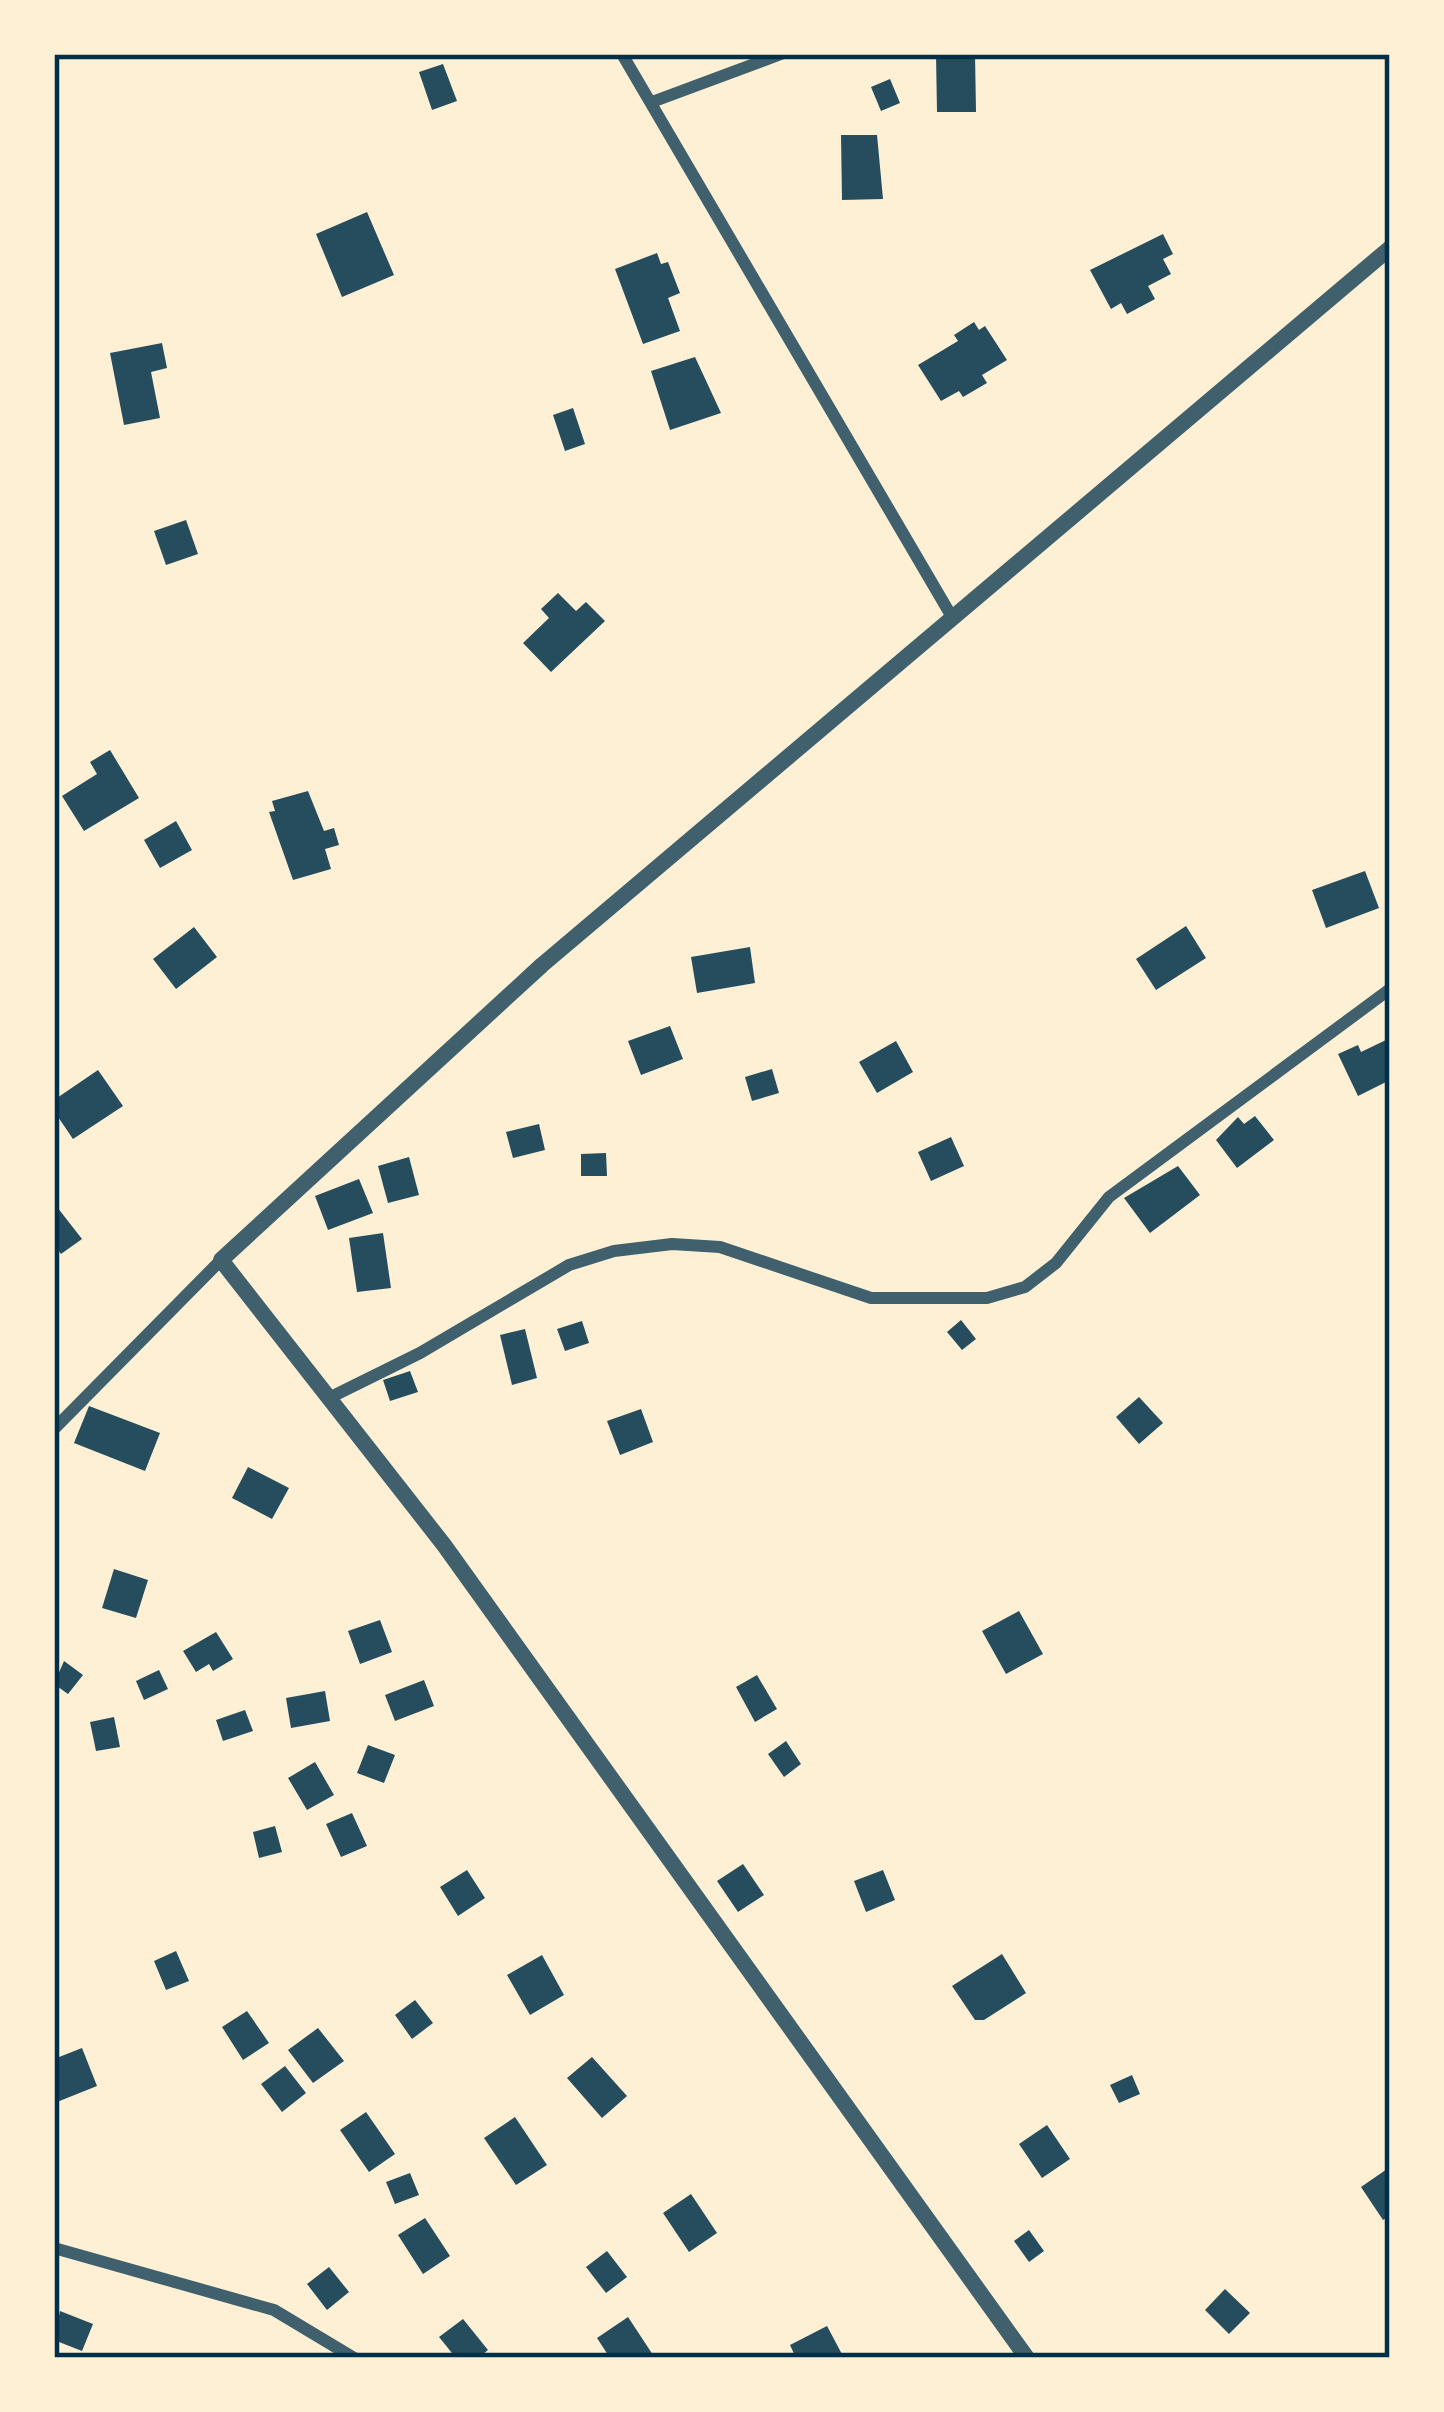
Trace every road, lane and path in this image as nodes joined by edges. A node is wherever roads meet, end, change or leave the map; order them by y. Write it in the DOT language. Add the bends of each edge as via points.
graph roads {
  1 [pos="622,54"];
  2 [pos="781,54"];
  3 [pos="652,101"];
  4 [pos="1390,248"];
  5 [pos="952,617"];
  6 [pos="1390,988"];
  7 [pos="221,1260"];
  8 [pos="329,1398"];
  9 [pos="54,1429"];
  10 [pos="54,2248"];
  11 [pos="354,2358"];
  12 [pos="1027,2358"];
  1 -- 3 [label="street"];
  2 -- 3 [label="street"];
  3 -- 5 [label="street"];
  4 -- 5 [label="street"];
  5 -- 7 [label="street" via="542,965"];
  6 -- 8 [label="street" via="1109,1197 1056,1263 1025,1287 988,1298 871,1298 720,1247 614,1251 569,1265"];
  7 -- 8 [label="street"];
  7 -- 9 [label="street"];
  8 -- 12 [label="street" via="472,1583"];
  10 -- 11 [label="street" via="274,2310"];
}
